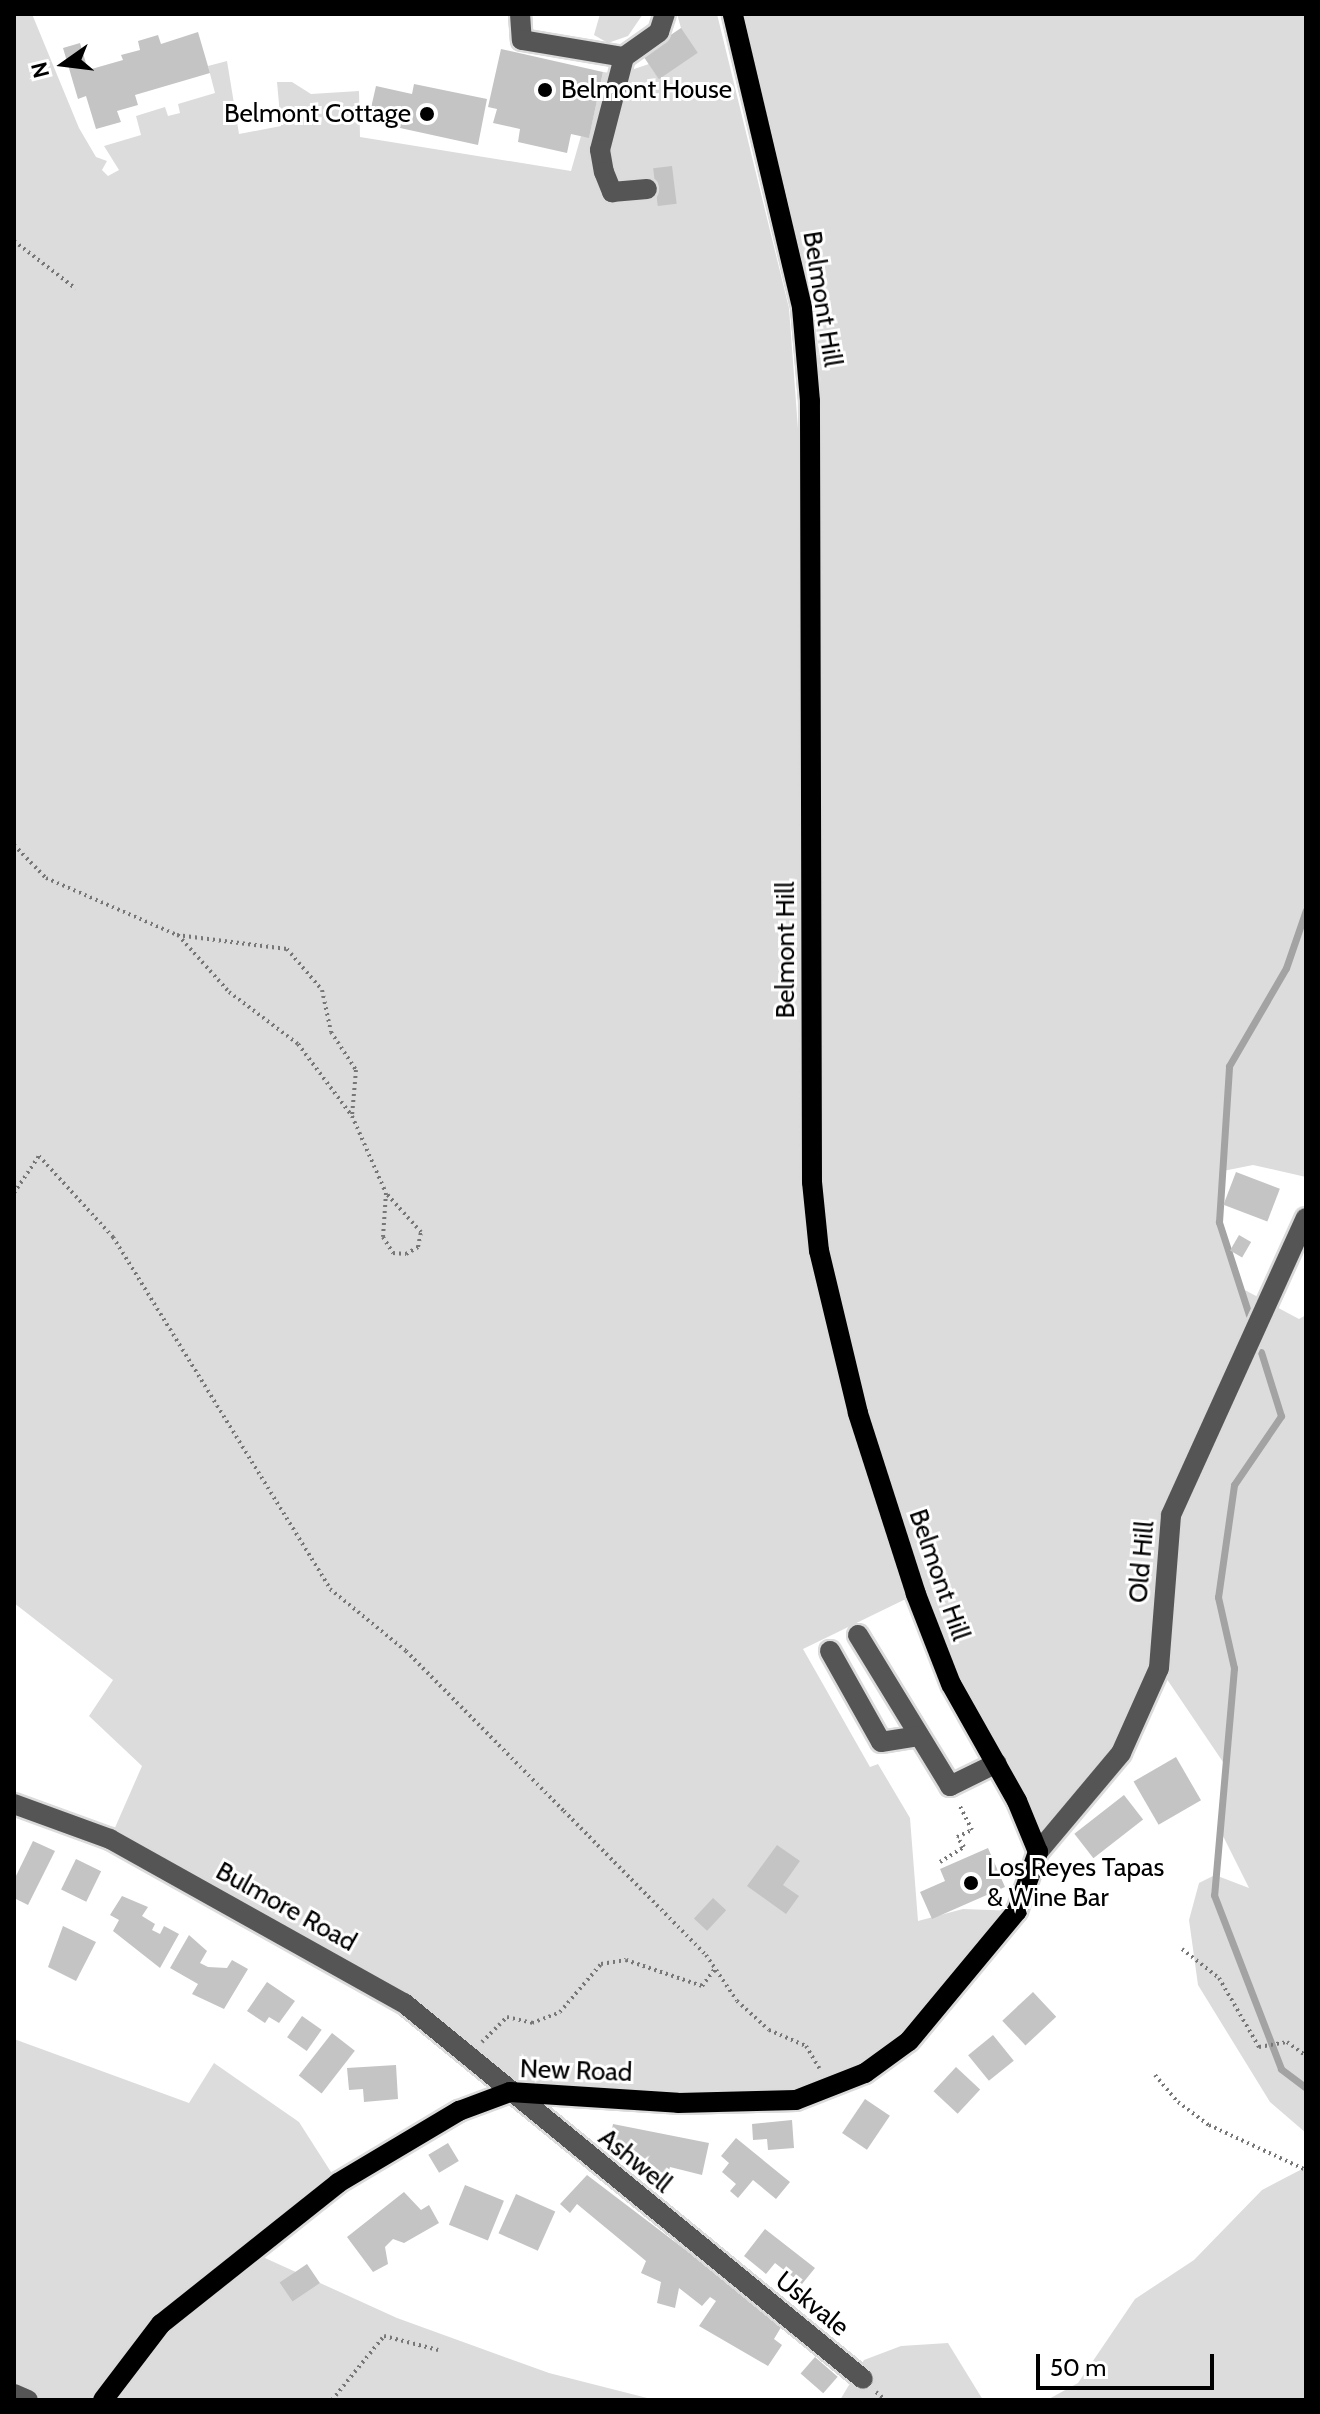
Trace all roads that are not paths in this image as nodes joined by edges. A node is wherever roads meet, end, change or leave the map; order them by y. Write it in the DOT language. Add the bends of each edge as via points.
graph roads {
  1 [pos="520,14"];
  2 [pos="665,14"];
  3 [pos="733,14"];
  4 [pos="624,57"];
  5 [pos="647,189"];
  6 [pos="1306,1218"];
  7 [pos="858,1635"];
  8 [pos="830,1651"];
  9 [pos="917,1736"];
  10 [pos="997,1763"];
  11 [pos="14,1804"];
  12 [pos="1038,1852"];
  13 [pos="510,2092"];
  14 [pos="728,2270"];
  15 [pos="863,2379"];
  16 [pos="14,2394"];
  17 [pos="28,2400"];
  18 [pos="103,2400"];
  1 -- 4 [label="street" via="522,40"];
  2 -- 4 [label="street" via="659,32"];
  3 -- 10 [label="main road, Belmont Hill" via="802,307 810,401 812,1166 819,1251 858,1413 916,1594 951,1684"];
  4 -- 5 [label="street" via="600,150 612,192"];
  6 -- 12 [label="street, Old Hill" via="1171,1515 1159,1668 1121,1753"];
  7 -- 9 [label="street"];
  8 -- 9 [label="street" via="881,1742"];
  9 -- 10 [label="street" via="950,1786"];
  10 -- 12 [label="main road, Belmont Hill"];
  11 -- 13 [label="street, Bulmore Road" via="110,1839 377,1987"];
  12 -- 13 [label="main road, New Road" via="1017,1911 909,2041 865,2073 796,2100 678,2103"];
  13 -- 14 [label="street, Ashwell"];
  13 -- 18 [label="main road, New Road" via="459,2111 338,2183 161,2324"];
  14 -- 15 [label="street, Uskvale"];
  16 -- 17 [label="street"];
}
